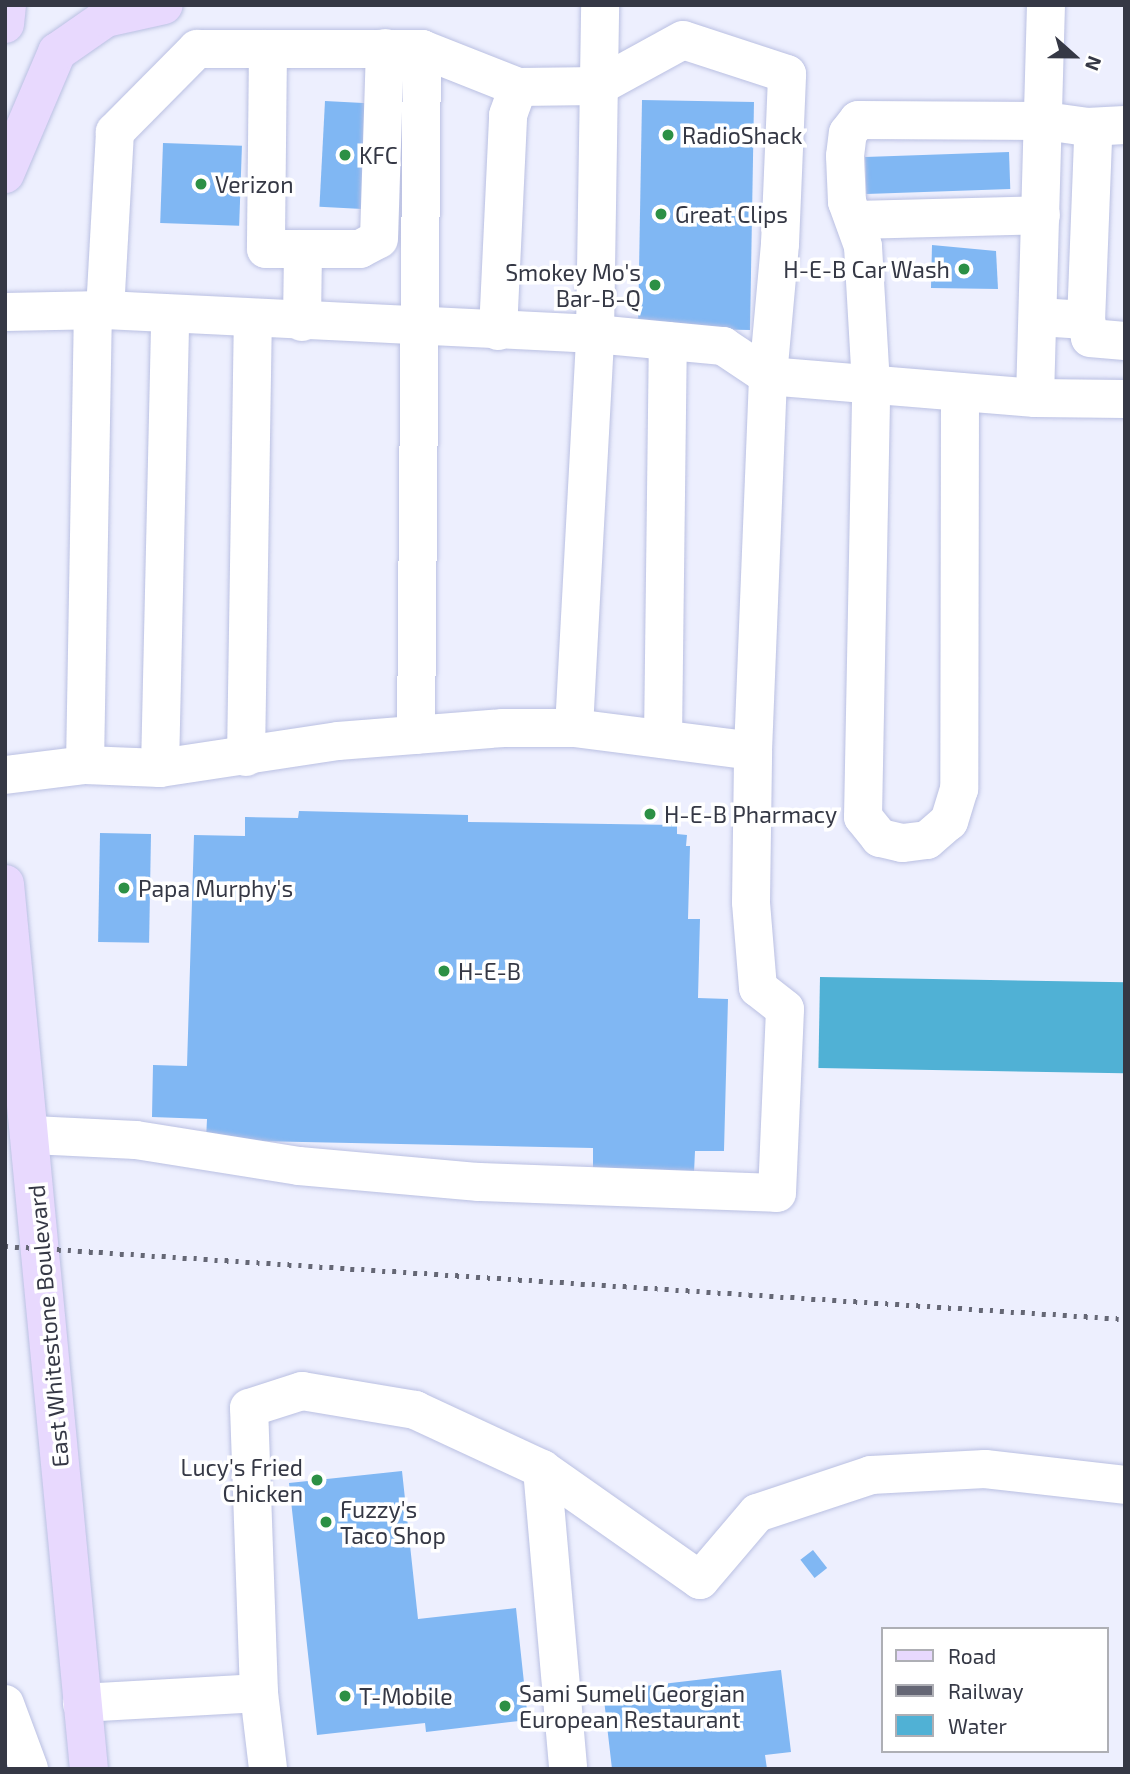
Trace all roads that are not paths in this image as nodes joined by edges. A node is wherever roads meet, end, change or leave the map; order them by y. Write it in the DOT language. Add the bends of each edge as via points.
graph roads {
  1 [pos="7,5"];
  2 [pos="164,5"];
  3 [pos="600,5"];
  4 [pos="1046,5"];
  5 [pos="5,24"];
  6 [pos="403,48"];
  7 [pos="268,49"];
  8 [pos="599,86"];
  9 [pos="518,87"];
  10 [pos="1045,121"];
  11 [pos="1125,125"];
  12 [pos="1087,127"];
  13 [pos="5,174"];
  14 [pos="1041,215"];
  15 [pos="855,220"];
  16 [pos="303,249"];
  17 [pos="99,310"];
  18 [pos="5,312"];
  19 [pos="170,314"];
  20 [pos="1038,317"];
  21 [pos="253,318"];
  22 [pos="1086,320"];
  23 [pos="302,322"];
  24 [pos="419,327"];
  25 [pos="498,331"];
  26 [pos="595,334"];
  27 [pos="668,341"];
  28 [pos="1125,341"];
  29 [pos="768,376"];
  30 [pos="871,385"];
  31 [pos="960,392"];
  32 [pos="1035,398"];
  33 [pos="1125,400"];
  34 [pos="574,728"];
  35 [pos="416,734"];
  36 [pos="663,739"];
  37 [pos="753,751"];
  38 [pos="246,757"];
  39 [pos="85,765"];
  40 [pos="160,768"];
  41 [pos="5,775"];
  42 [pos="5,884"];
  43 [pos="32,1135"];
  44 [pos="542,1469"];
  45 [pos="1125,1485"];
  46 [pos="259,1693"];
  47 [pos="82,1703"];
  48 [pos="5,1704"];
  49 [pos="561,1768"];
  50 [pos="29,1769"];
  51 [pos="89,1769"];
  52 [pos="268,1769"];
  1 -- 5 [label="main road"];
  2 -- 13 [label="main road" via="106,18 57,52"];
  3 -- 8 [label="lane"];
  4 -- 10 [label="lane"];
  6 -- 7 [label="lane"];
  6 -- 9 [label="lane"];
  6 -- 16 [label="lane" via="379,239 360,249"];
  6 -- 24 [label="lane"];
  7 -- 16 [label="lane" via="266,249"];
  7 -- 17 [label="lane" via="197,49 115,132"];
  8 -- 9 [label="lane"];
  8 -- 26 [label="lane"];
  8 -- 29 [label="lane" via="683,40 787,74 780,244"];
  9 -- 25 [label="lane" via="508,115"];
  10 -- 12 [label="lane"];
  10 -- 14 [label="lane"];
  10 -- 15 [label="lane" via="858,120 848,133 845,156 847,202"];
  11 -- 12 [label="lane"];
  12 -- 22 [label="lane" via="1093,140"];
  14 -- 15 [label="lane"];
  14 -- 20 [label="lane"];
  15 -- 30 [label="lane" via="863,246"];
  16 -- 23 [label="lane"];
  17 -- 18 [label="lane"];
  17 -- 19 [label="lane"];
  17 -- 39 [label="lane"];
  19 -- 21 [label="lane"];
  19 -- 40 [label="lane"];
  20 -- 22 [label="lane"];
  20 -- 32 [label="lane"];
  21 -- 23 [label="lane"];
  21 -- 38 [label="lane"];
  22 -- 28 [label="lane" via="1090,338"];
  23 -- 24 [label="lane"];
  24 -- 25 [label="lane"];
  24 -- 35 [label="lane"];
  25 -- 26 [label="lane"];
  26 -- 27 [label="lane"];
  26 -- 34 [label="lane"];
  27 -- 29 [label="lane" via="723,346"];
  27 -- 36 [label="lane"];
  29 -- 30 [label="lane"];
  29 -- 37 [label="lane"];
  30 -- 31 [label="lane"];
  30 -- 31 [label="lane" via="863,817 880,838 902,843 927,840 948,821 959,789"];
  31 -- 32 [label="lane"];
  32 -- 33 [label="lane"];
  34 -- 35 [label="lane"];
  34 -- 36 [label="lane"];
  35 -- 38 [label="lane" via="338,741"];
  36 -- 37 [label="lane"];
  37 -- 43 [label="lane" via="751,902 758,988 785,1009 777,1193 479,1182 299,1166 136,1140"];
  38 -- 40 [label="lane"];
  39 -- 40 [label="lane"];
  39 -- 41 [label="lane"];
  42 -- 43 [label="main road, East Whitestone Boulevard"];
  43 -- 47 [label="main road, East Whitestone Boulevard"];
  44 -- 45 [label="lane" via="700,1580 757,1514 871,1475 985,1469"];
  44 -- 46 [label="lane" via="415,1410 302,1391 248,1408"];
  44 -- 49 [label="lane"];
  46 -- 47 [label="lane"];
  46 -- 52 [label="lane"];
  47 -- 51 [label="main road, East Whitestone Boulevard"];
  48 -- 50 [label="lane"];
}
